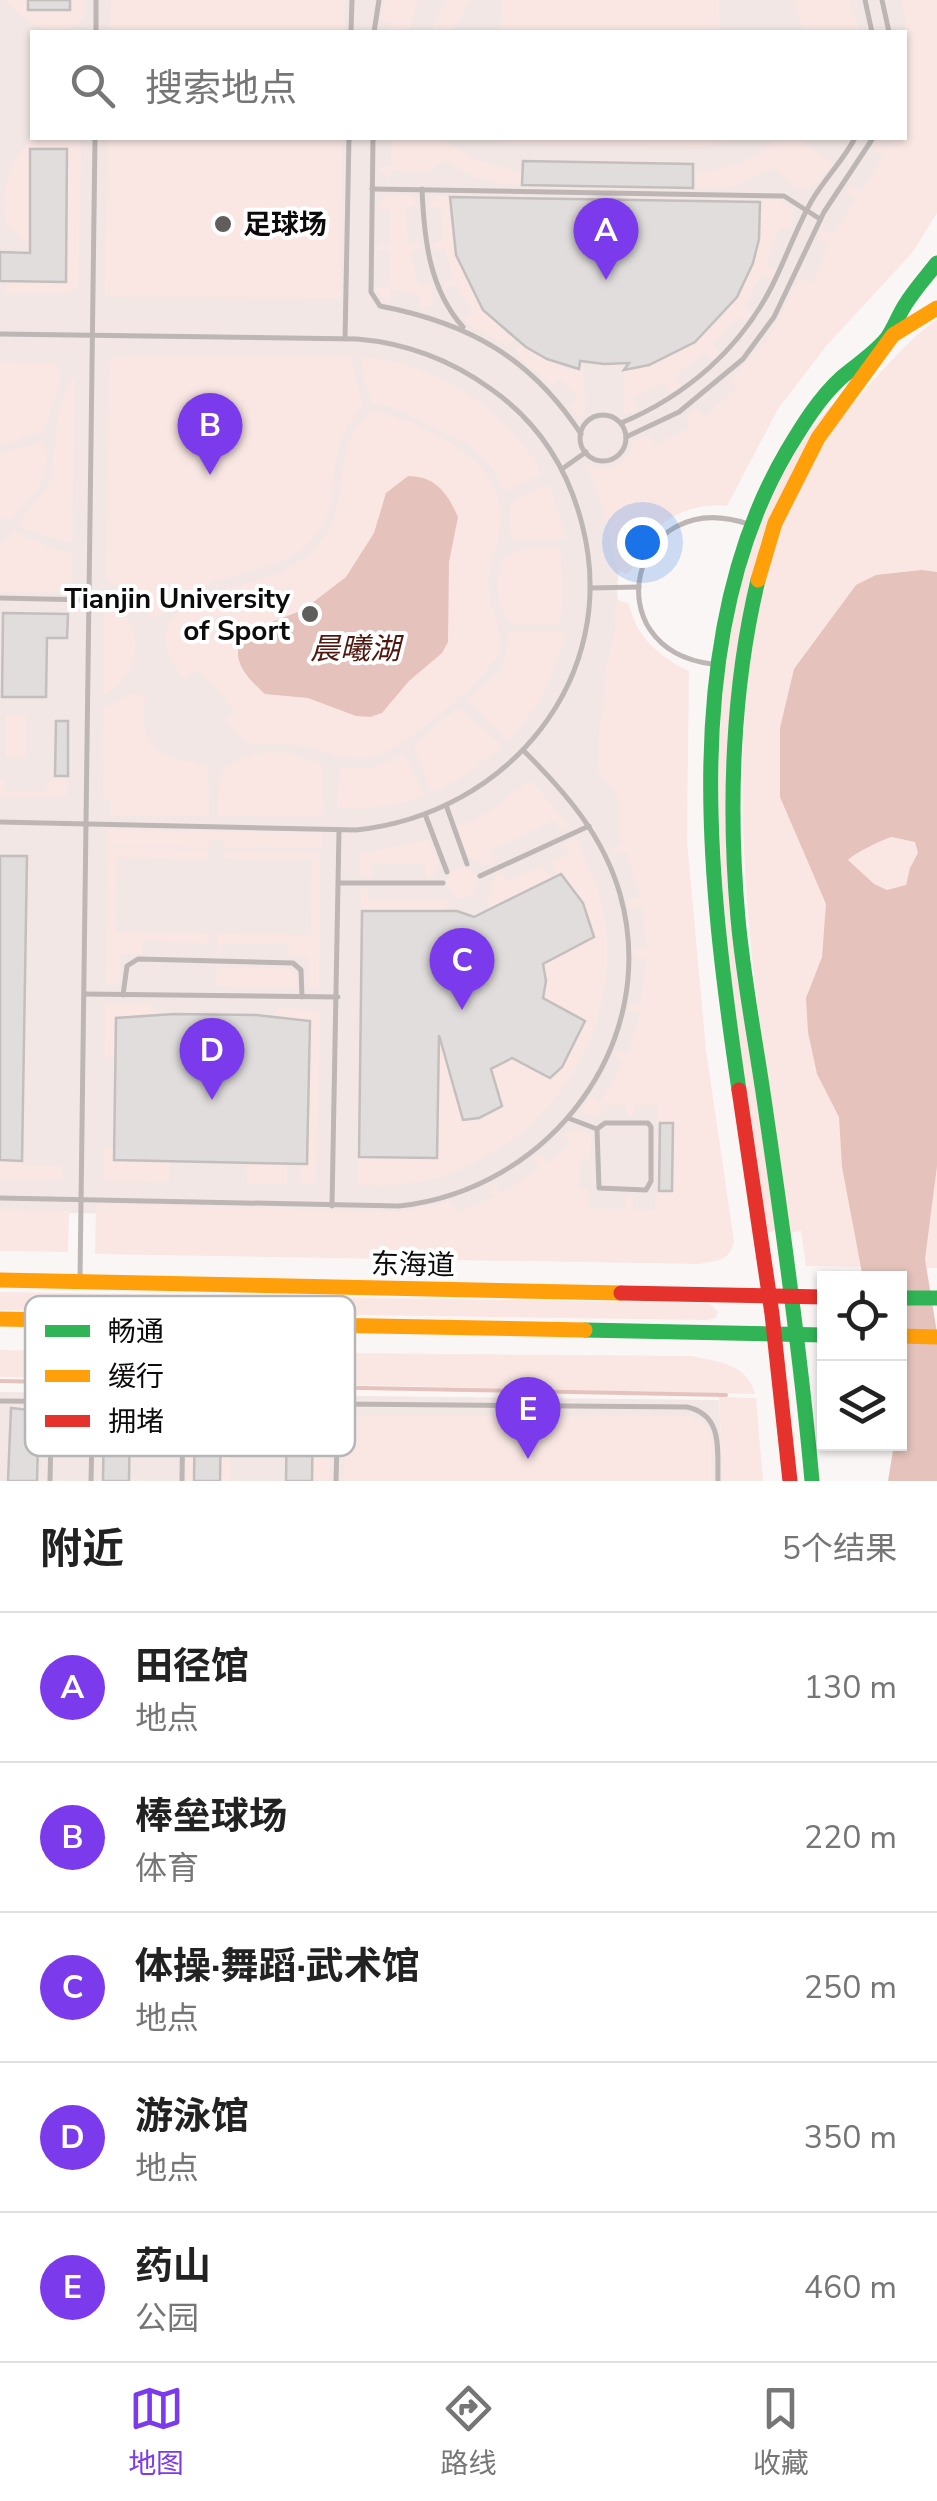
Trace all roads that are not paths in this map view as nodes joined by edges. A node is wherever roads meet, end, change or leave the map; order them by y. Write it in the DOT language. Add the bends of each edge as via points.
graph roads {
  1 [pos="96,0"];
  2 [pos="352,0"];
  3 [pos="379,0"];
  4 [pos="865,0"];
  5 [pos="882,0"];
  6 [pos="96,30"];
  7 [pos="351,30"];
  8 [pos="374,30"];
  9 [pos="872,30"];
  10 [pos="889,30"];
  11 [pos="95,140"];
  12 [pos="349,140"];
  13 [pos="373,140"];
  14 [pos="853,140"];
  15 [pos="873,140"];
  16 [pos="372,189"];
  17 [pos="422,189"];
  18 [pos="806,211"];
  19 [pos="820,219"];
  20 [pos="937,263"];
  21 [pos="937,308"];
  22 [pos="467,332"];
  23 [pos="0,334"];
  24 [pos="94,334"];
  25 [pos="886,338"];
  26 [pos="345,339"];
  27 [pos="621,423"];
  28 [pos="581,434"];
  29 [pos="626,436"];
  30 [pos="586,452"];
  31 [pos="562,469"];
  32 [pos="751,524"];
  33 [pos="640,587"];
  34 [pos="590,588"];
  35 [pos="0,598"];
  36 [pos="89,600"];
  37 [pos="716,665"];
  38 [pos="524,751"];
  39 [pos="446,805"];
  40 [pos="426,814"];
  41 [pos="0,822"];
  42 [pos="86,824"];
  43 [pos="590,826"];
  44 [pos="339,830"];
  45 [pos="467,864"];
  46 [pos="447,872"];
  47 [pos="480,876"];
  48 [pos="338,883"];
  49 [pos="443,883"];
  50 [pos="84,994"];
  51 [pos="124,995"];
  52 [pos="302,997"];
  53 [pos="338,997"];
  54 [pos="568,1118"];
  55 [pos="597,1130"];
  56 [pos="0,1198"];
  57 [pos="81,1200"];
  58 [pos="332,1206"];
  59 [pos="0,1280"];
  60 [pos="80,1282"];
  61 [pos="767,1296"];
  62 [pos="792,1296"];
  63 [pos="817,1297"];
  64 [pos="907,1298"];
  65 [pos="937,1298"];
  66 [pos="0,1320"];
  67 [pos="25,1320"];
  68 [pos="355,1326"];
  69 [pos="773,1334"];
  70 [pos="798,1334"];
  71 [pos="817,1335"];
  72 [pos="907,1336"];
  73 [pos="937,1336"];
  74 [pos="0,1400"];
  75 [pos="25,1401"];
  76 [pos="355,1405"];
  77 [pos="51,1456"];
  78 [pos="182,1456"];
  79 [pos="337,1456"];
  80 [pos="50,1481"];
  81 [pos="182,1481"];
  82 [pos="336,1481"];
  83 [pos="718,1481"];
  84 [pos="790,1481"];
  85 [pos="812,1481"];
  1 -- 6 [label="lane"];
  2 -- 7 [label="lane"];
  3 -- 8 [label="lane"];
  4 -- 9 [label="lane"];
  5 -- 10 [label="lane"];
  11 -- 24 [label="lane"];
  12 -- 26 [label="lane"];
  13 -- 16 [label="lane"];
  14 -- 18 [label="lane"];
  15 -- 19 [label="lane"];
  16 -- 17 [label="lane"];
  16 -- 22 [label="lane" via="374,301"];
  17 -- 18 [label="lane" via="784,196"];
  17 -- 22 [label="lane" via="436,283"];
  18 -- 19 [label="lane"];
  18 -- 27 [label="lane" via="765,299 724,354 666,401"];
  19 -- 29 [label="lane" via="780,308 743,359 679,412"];
  20 -- 25 [label="main road"];
  21 -- 25 [label="main road"];
  22 -- 28 [label="lane" via="529,372"];
  23 -- 24 [label="lane"];
  24 -- 26 [label="lane"];
  24 -- 36 [label="lane"];
  25 -- 32 [label="main road" via="815,409"];
  25 -- 62 [label="main road" via="780,508 761,559 742,654 736,888"];
  26 -- 31 [label="lane" via="410,349 470,374 525,418"];
  27 -- 28 [label="lane" via="601,415"];
  27 -- 29 [label="lane"];
  28 -- 30 [label="lane"];
  29 -- 30 [label="lane" via="610,460"];
  30 -- 31 [label="lane"];
  31 -- 34 [label="lane" via="586,538"];
  32 -- 33 [label="lane" via="710,516 675,527 648,553"];
  32 -- 37 [label="main road"];
  33 -- 34 [label="lane"];
  33 -- 37 [label="lane" via="643,619 657,639 677,655"];
  34 -- 38 [label="lane" via="588,623 571,678"];
  35 -- 36 [label="lane"];
  36 -- 42 [label="lane"];
  37 -- 61 [label="main road" via="715,896"];
  38 -- 39 [label="lane"];
  38 -- 43 [label="lane"];
  39 -- 40 [label="lane"];
  39 -- 45 [label="lane"];
  40 -- 44 [label="lane"];
  40 -- 46 [label="lane"];
  41 -- 42 [label="lane"];
  42 -- 44 [label="lane"];
  42 -- 50 [label="lane"];
  43 -- 47 [label="lane"];
  43 -- 54 [label="lane" via="619,892 626,970 612,1045"];
  44 -- 48 [label="lane"];
  48 -- 49 [label="lane"];
  48 -- 53 [label="lane"];
  50 -- 51 [label="lane"];
  50 -- 57 [label="lane"];
  51 -- 52 [label="lane"];
  51 -- 52 [label="lane" via="127,966 138,959 293,963 301,970"];
  52 -- 53 [label="lane"];
  53 -- 58 [label="lane"];
  54 -- 55 [label="lane"];
  54 -- 58 [label="lane" via="518,1164 460,1192 399,1206"];
  55 -- 55 [label="lane" via="598,1188 646,1190 651,1127 605,1123"];
  56 -- 57 [label="lane"];
  57 -- 58 [label="lane"];
  57 -- 60 [label="lane"];
  59 -- 60 [label="main road, 东海道"];
  60 -- 61 [label="main road, 东海道"];
  61 -- 62 [label="main road, 东海道"];
  61 -- 69 [label="main road"];
  62 -- 63 [label="main road, 东海道"];
  62 -- 70 [label="main road"];
  64 -- 65 [label="main road"];
  66 -- 67 [label="main road"];
  68 -- 69 [label="main road"];
  69 -- 70 [label="main road"];
  69 -- 84 [label="main road"];
  70 -- 71 [label="main road"];
  70 -- 85 [label="main road"];
  72 -- 73 [label="main road"];
  74 -- 75 [label="lane"];
  76 -- 83 [label="lane" via="687,1407 714,1426"];
  77 -- 80 [label="lane"];
  78 -- 81 [label="lane"];
  79 -- 82 [label="lane"];
}
